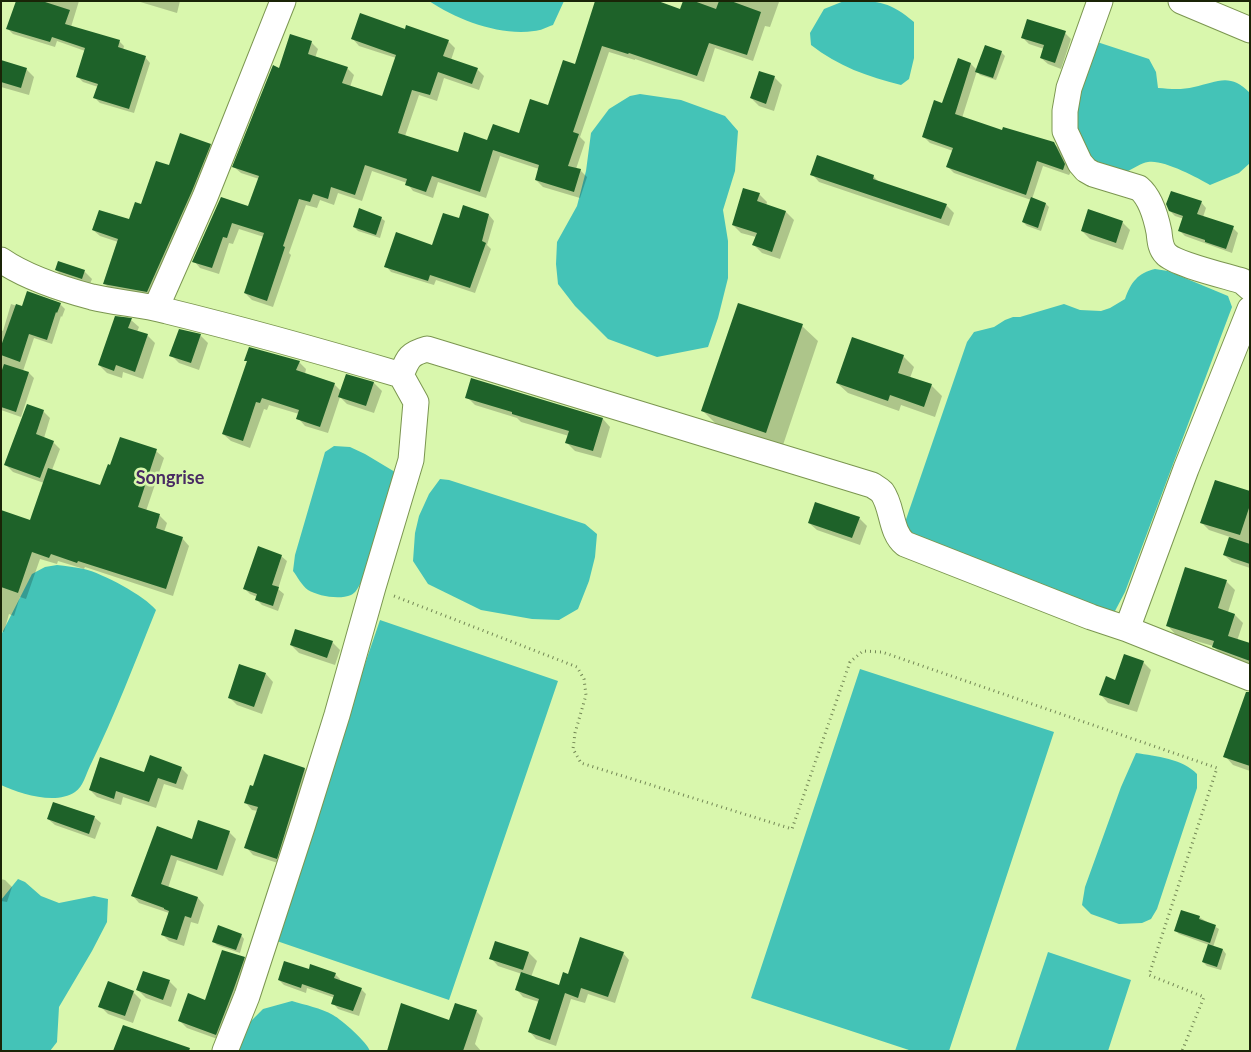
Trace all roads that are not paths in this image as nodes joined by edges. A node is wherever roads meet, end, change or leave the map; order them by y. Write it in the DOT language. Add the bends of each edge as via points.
graph roads {
  1 [pos="283,1"];
  2 [pos="1100,1"];
  3 [pos="1181,1"];
  4 [pos="1250,30"];
  5 [pos="1,260"];
  6 [pos="1250,288"];
  7 [pos="156,308"];
  8 [pos="1250,309"];
  9 [pos="401,375"];
  10 [pos="1127,629"];
  11 [pos="1250,678"];
  12 [pos="225,1051"];
  1 -- 7 [label="street"];
  2 -- 6 [label="street" via="1069,88 1065,111 1065,131 1080,163 1093,174 1139,188 1145,193 1166,255 1242,280"];
  3 -- 4 [label="street"];
  5 -- 7 [label="street" via="29,275 93,298"];
  7 -- 9 [label="street"];
  8 -- 10 [label="street"];
  9 -- 10 [label="street" via="415,353 427,349 872,484 884,496 899,538 905,544"];
  9 -- 12 [label="street" via="416,402 412,460 303,824 247,996"];
  10 -- 11 [label="street"];
}
